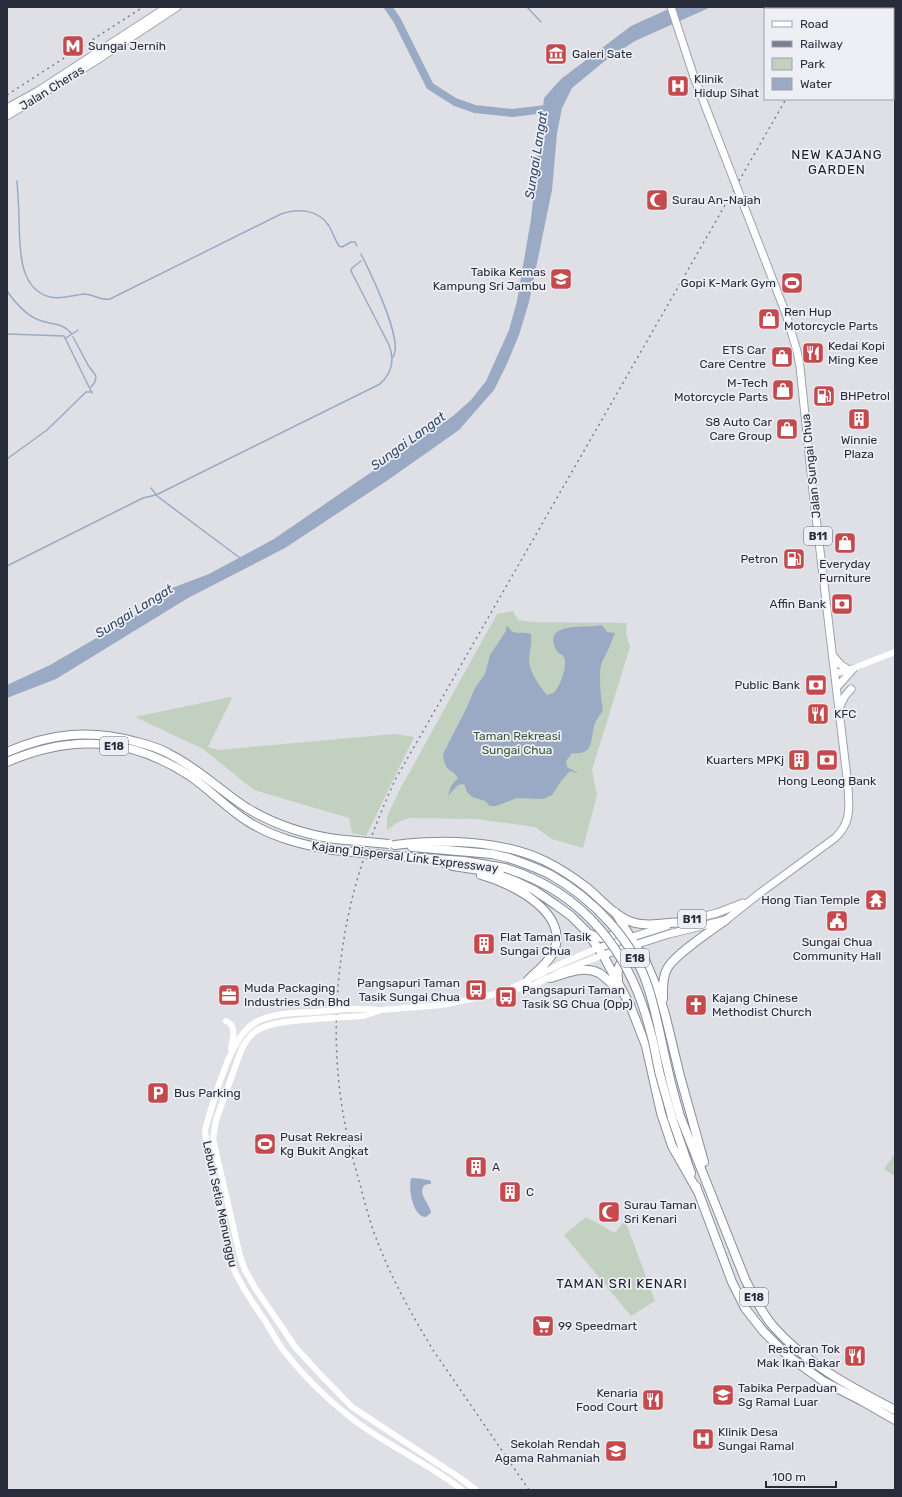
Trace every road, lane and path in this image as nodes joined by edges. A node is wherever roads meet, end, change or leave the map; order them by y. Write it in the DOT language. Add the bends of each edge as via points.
graph roads {
  1 [pos="167,7"];
  2 [pos="177,7"];
  3 [pos="671,7"];
  4 [pos="7,108"];
  5 [pos="7,116"];
  6 [pos="895,652"];
  7 [pos="833,655"];
  8 [pos="851,669"];
  9 [pos="835,673"];
  10 [pos="837,686"];
  11 [pos="852,689"];
  12 [pos="839,708"];
  13 [pos="7,752"];
  14 [pos="7,762"];
  15 [pos="392,845"];
  16 [pos="433,859"];
  17 [pos="453,866"];
  18 [pos="751,899"];
  19 [pos="615,912"];
  20 [pos="726,920"];
  21 [pos="681,922"];
  22 [pos="586,931"];
  23 [pos="634,940"];
  24 [pos="600,952"];
  25 [pos="646,962"];
  26 [pos="550,978"];
  27 [pos="528,980"];
  28 [pos="618,982"];
  29 [pos="507,991"];
  30 [pos="623,993"];
  31 [pos="380,1010"];
  32 [pos="665,1014"];
  33 [pos="226,1021"];
  34 [pos="231,1053"];
  35 [pos="697,1190"];
  36 [pos="718,1208"];
  37 [pos="895,1410"];
  38 [pos="895,1420"];
  39 [pos="462,1490"];
  40 [pos="476,1490"];
  1 -- 4 [label="main road, Jalan Cheras" via="38,91"];
  2 -- 5 [label="main road, Jalan Cheras"];
  3 -- 7 [label="main road, Jalan Sungai Chua / B11, bridge" via="694,77 786,314 797,351"];
  6 -- 8 [label="street"];
  7 -- 8 [label="main road" via="841,665"];
  7 -- 9 [label="main road, Jalan Sungai Chua / B11"];
  8 -- 9 [label="street"];
  8 -- 10 [label="main road"];
  9 -- 10 [label="main road, Jalan Sungai Chua / B11"];
  10 -- 12 [label="main road, Jalan Sungai Chua / B11"];
  11 -- 12 [label="main road"];
  12 -- 18 [label="main road, Jalan Sungai Chua / B11" via="849,804 846,824 834,838"];
  13 -- 15 [label="highway, Kajang Dispersal Link Expressway / E18, bridge" via="52,737 75,734 101,734 130,740 150,745 172,755 247,808 288,829 309,835"];
  14 -- 16 [label="highway, Kajang Dispersal Link Expressway / E18, bridge" via="39,750 68,744 128,748 175,767 248,822 287,840 334,850"];
  15 -- 19 [label="highway" via="422,842 489,844 515,850 545,861 569,875"];
  15 -- 36 [label="highway, Kajang Dispersal Link Expressway / E18, bridge" via="492,854 509,858 550,875 585,899 604,916 629,949 648,986 680,1116"];
  16 -- 17 [label="highway"];
  16 -- 35 [label="highway, Kajang Dispersal Link Expressway / E18, bridge" via="505,868 528,877 559,893 600,929 624,962 636,988 650,1029 672,1118"];
  17 -- 22 [label="highway" via="493,872 524,885 564,910"];
  17 -- 27 [label="highway" via="507,884 531,899 548,914 556,931 555,948 550,958"];
  18 -- 20 [label="main road, Jalan Sungai Chua / B11"];
  18 -- 21 [label="main road, Jalan Sungai Chua / B11" via="717,913"];
  19 -- 21 [label="highway" via="626,920 640,924"];
  19 -- 22 [label="highway" via="620,922 613,936 603,939"];
  19 -- 23 [label="highway"];
  20 -- 23 [label="main road, Jalan Sungai Chua / B11"];
  20 -- 32 [label="highway" via="667,968 663,978"];
  21 -- 23 [label="main road, Jalan Sungai Chua / B11"];
  22 -- 24 [label="highway"];
  23 -- 24 [label="main road"];
  23 -- 25 [label="highway"];
  24 -- 26 [label="street"];
  24 -- 27 [label="street" via="565,962"];
  24 -- 28 [label="highway"];
  25 -- 28 [label="highway" via="638,957 626,958 618,967"];
  25 -- 32 [label="highway"];
  26 -- 29 [label="street"];
  26 -- 30 [label="highway" via="590,970 603,976"];
  27 -- 29 [label="street"];
  28 -- 30 [label="highway"];
  29 -- 31 [label="street" via="442,1005"];
  30 -- 35 [label="highway" via="646,1046 661,1113 672,1146"];
  31 -- 34 [label="street, Lebuh Setia Menunggu, bridge" via="346,1009 272,1017 256,1022 244,1031"];
  31 -- 40 [label="street, Lebuh Setia Menunggu, bridge" via="363,1016 315,1019 273,1025 256,1031 242,1048 216,1120 213,1139 245,1270 296,1348 352,1407"];
  32 -- 36 [label="highway" via="695,1132"];
  33 -- 34 [label="street" via="233,1027"];
  34 -- 39 [label="street, Lebuh Setia Menunggu" via="205,1130 230,1260 236,1276 283,1350 320,1389 350,1417"];
  35 -- 38 [label="highway, Kajang Dispersal Link Expressway / E18" via="732,1282 745,1308 762,1331 788,1356 822,1381"];
  36 -- 37 [label="highway, Kajang Dispersal Link Expressway / E18" via="744,1279 773,1326 819,1367"];
}
